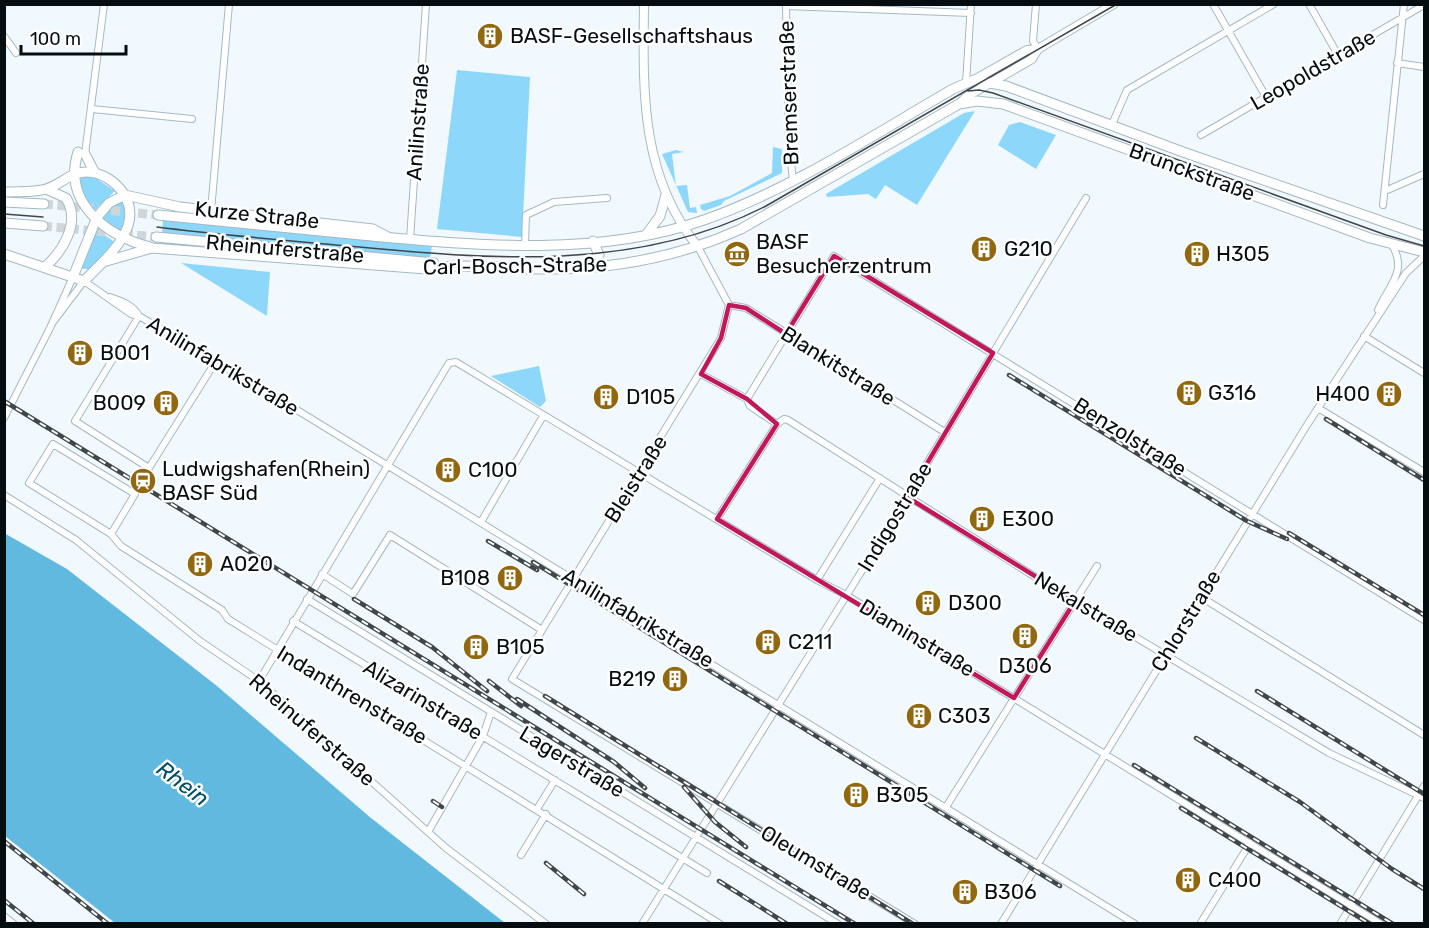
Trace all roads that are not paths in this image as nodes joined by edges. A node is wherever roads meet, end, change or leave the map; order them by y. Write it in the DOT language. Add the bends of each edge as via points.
graph roads {
  1 [pos="104,4"];
  2 [pos="229,4"];
  3 [pos="426,4"];
  4 [pos="644,4"];
  5 [pos="971,4"];
  6 [pos="1036,4"];
  7 [pos="1114,4"];
  8 [pos="1213,4"];
  9 [pos="1274,4"];
  10 [pos="1309,4"];
  11 [pos="1404,4"];
  12 [pos="1425,4"];
  13 [pos="786,5"];
  14 [pos="885,7"];
  15 [pos="971,13"];
  16 [pos="1402,18"];
  17 [pos="1228,31"];
  18 [pos="4,36"];
  19 [pos="1038,49"];
  20 [pos="16,52"];
  21 [pos="1338,55"];
  22 [pos="1397,63"];
  23 [pos="1425,67"];
  24 [pos="970,82"];
  25 [pos="993,82"];
  26 [pos="1266,97"];
  27 [pos="960,104"];
  28 [pos="92,109"];
  29 [pos="192,119"];
  30 [pos="1109,125"];
  31 [pos="1201,135"];
  32 [pos="82,150"];
  33 [pos="75,170"];
  34 [pos="95,173"];
  35 [pos="1425,174"];
  36 [pos="793,180"];
  37 [pos="46,189"];
  38 [pos="1385,190"];
  39 [pos="4,192"];
  40 [pos="125,195"];
  41 [pos="666,195"];
  42 [pos="607,198"];
  43 [pos="1086,198"];
  44 [pos="4,202"];
  45 [pos="44,204"];
  46 [pos="1383,206"];
  47 [pos="211,211"];
  48 [pos="158,215"];
  49 [pos="96,220"];
  50 [pos="4,223"];
  51 [pos="43,226"];
  52 [pos="681,227"];
  53 [pos="646,235"];
  54 [pos="1425,236"];
  55 [pos="156,237"];
  56 [pos="388,237"];
  57 [pos="122,239"];
  58 [pos="410,239"];
  59 [pos="593,241"];
  60 [pos="525,244"];
  61 [pos="1392,245"];
  62 [pos="698,247"];
  63 [pos="152,248"];
  64 [pos="4,254"];
  65 [pos="1425,254"];
  66 [pos="103,262"];
  67 [pos="450,265"];
  68 [pos="45,267"];
  69 [pos="582,267"];
  70 [pos="73,277"];
  71 [pos="84,281"];
  72 [pos="1385,301"];
  73 [pos="729,305"];
  74 [pos="139,316"];
  75 [pos="53,321"];
  76 [pos="786,334"];
  77 [pos="1364,336"];
  78 [pos="993,353"];
  79 [pos="216,361"];
  80 [pos="1425,373"];
  81 [pos="701,374"];
  82 [pos="747,399"];
  83 [pos="1318,408"];
  84 [pos="543,416"];
  85 [pos="4,418"];
  86 [pos="777,424"];
  87 [pos="946,433"];
  88 [pos="386,464"];
  89 [pos="1425,472"];
  90 [pos="640,473"];
  91 [pos="880,478"];
  92 [pos="4,495"];
  93 [pos="907,497"];
  94 [pos="1252,513"];
  95 [pos="717,519"];
  96 [pos="481,522"];
  97 [pos="111,534"];
  98 [pos="1096,566"];
  99 [pos="322,573"];
  100 [pos="574,580"];
  101 [pos="817,580"];
  102 [pos="846,595"];
  103 [pos="1201,597"];
  104 [pos="307,599"];
  105 [pos="1075,601"];
  106 [pos="1425,620"];
  107 [pos="293,621"];
  108 [pos="542,630"];
  109 [pos="276,650"];
  110 [pos="1165,655"];
  111 [pos="513,679"];
  112 [pos="259,681"];
  113 [pos="1014,698"];
  114 [pos="777,704"];
  115 [pos="491,712"];
  116 [pos="1425,735"];
  117 [pos="483,736"];
  118 [pos="1105,753"];
  119 [pos="466,764"];
  120 [pos="555,780"];
  121 [pos="1425,786"];
  122 [pos="1422,797"];
  123 [pos="716,804"];
  124 [pos="946,807"];
  125 [pos="537,809"];
  126 [pos="546,814"];
  127 [pos="428,832"];
  128 [pos="695,836"];
  129 [pos="1250,843"];
  130 [pos="521,855"];
  131 [pos="682,857"];
  132 [pos="1037,864"];
  133 [pos="707,873"];
  134 [pos="663,889"];
  135 [pos="1352,905"];
  136 [pos="4,916"];
  137 [pos="14,924"];
  138 [pos="546,924"];
  139 [pos="642,924"];
  140 [pos="720,924"];
  141 [pos="838,924"];
  142 [pos="915,924"];
  143 [pos="1001,924"];
  144 [pos="1135,924"];
  145 [pos="1200,924"];
  146 [pos="1340,924"];
  147 [pos="1381,924"];
  1 -- 28 [label="street"];
  2 -- 47 [label="street"];
  3 -- 58 [label="street, Anilinstraße"];
  4 -- 41 [label="street" via="645,112"];
  5 -- 15 [label="street"];
  6 -- 19 [label="street" via="1033,41"];
  7 -- 19 [label="street, Carl-Bosch-Straße"];
  8 -- 17 [label="street"];
  9 -- 17 [label="street"];
  10 -- 21 [label="street"];
  11 -- 16 [label="street"];
  12 -- 16 [label="street, Leopoldstraße"];
  13 -- 14 [label="street"];
  13 -- 36 [label="street, Bremserstraße"];
  14 -- 15 [label="street"];
  15 -- 24 [label="street"];
  16 -- 21 [label="street, Leopoldstraße"];
  16 -- 22 [label="street"];
  17 -- 26 [label="street"];
  17 -- 30 [label="street" via="1127,90"];
  18 -- 20 [label="street"];
  19 -- 24 [label="street, Carl-Bosch-Straße" via="1027,50"];
  19 -- 25 [label="street, Carl-Bosch-Straße" via="1032,59"];
  21 -- 26 [label="street, Leopoldstraße"];
  22 -- 23 [label="street"];
  22 -- 38 [label="street"];
  24 -- 25 [label="main road, Brunckstraße"];
  24 -- 36 [label="main road, Carl-Bosch-Straße"];
  25 -- 27 [label="street, Carl-Bosch-Straße"];
  25 -- 30 [label="main road, Brunckstraße"];
  26 -- 31 [label="street, Leopoldstraße"];
  27 -- 61 [label="main road, Brunckstraße" via="1003,104"];
  27 -- 62 [label="main road, Carl-Bosch-Straße" via="741,229"];
  28 -- 29 [label="street"];
  28 -- 32 [label="street"];
  30 -- 54 [label="main road, Brunckstraße"];
  32 -- 33 [label="main road"];
  32 -- 34 [label="main road"];
  33 -- 34 [label="main road"];
  33 -- 37 [label="main road"];
  33 -- 49 [label="main road" via="83,203"];
  34 -- 40 [label="main road" via="119,185"];
  35 -- 38 [label="street"];
  36 -- 52 [label="main road, Carl-Bosch-Straße" via="732,209"];
  37 -- 39 [label="main road"];
  37 -- 68 [label="main road" via="66,198 71,217 62,249"];
  38 -- 46 [label="street"];
  40 -- 47 [label="main road, Kurze Straße"];
  40 -- 49 [label="main road" via="108,203"];
  40 -- 57 [label="main road" via="130,215"];
  41 -- 52 [label="street"];
  41 -- 53 [label="main road" via="660,216"];
  42 -- 60 [label="street" via="554,202 526,215"];
  43 -- 78 [label="street, Indigostraße"];
  44 -- 45 [label="main road"];
  47 -- 56 [label="main road, Kurze Straße" via="373,229"];
  48 -- 56 [label="main road, Rheinuferstraße"];
  49 -- 57 [label="main road"];
  49 -- 70 [label="main road"];
  50 -- 51 [label="main road"];
  52 -- 53 [label="main road, Carl-Bosch-Straße"];
  52 -- 62 [label="street"];
  53 -- 59 [label="main road, Carl-Bosch-Straße"];
  55 -- 67 [label="main road, Rheinuferstraße"];
  56 -- 58 [label="main road, Carl-Bosch-Straße"];
  57 -- 63 [label="main road"];
  57 -- 66 [label="main road"];
  58 -- 60 [label="main road, Carl-Bosch-Straße"];
  59 -- 60 [label="main road, Carl-Bosch-Straße"];
  59 -- 69 [label="main road" via="598,257"];
  61 -- 65 [label="main road, Brunckstraße"];
  61 -- 72 [label="street" via="1400,264"];
  62 -- 69 [label="main road, Carl-Bosch-Straße"];
  62 -- 73 [label="street"];
  63 -- 66 [label="main road"];
  63 -- 67 [label="main road, Carl-Bosch-Straße" via="355,265 426,269"];
  64 -- 68 [label="main road"];
  65 -- 72 [label="street"];
  66 -- 71 [label="main road"];
  67 -- 69 [label="main road, Carl-Bosch-Straße"];
  68 -- 70 [label="main road"];
  70 -- 71 [label="main road"];
  70 -- 75 [label="street"];
  71 -- 74 [label="street, Anilinfabrikstraße"];
  71 -- 75 [label="street"];
  72 -- 77 [label="street, Chlorstraße"];
  73 -- 76 [label="street, Blankitstraße" via="746,308"];
  73 -- 81 [label="street, Bleistraße" via="721,338"];
  74 -- 79 [label="street, Anilinfabrikstraße"];
  74 -- 79 [label="street" via="75,421 149,468"];
  75 -- 85 [label="street"];
  76 -- 78 [label="street, Benzolstraße" via="834,256"];
  76 -- 82 [label="street"];
  76 -- 87 [label="street, Blankitstraße"];
  77 -- 80 [label="street"];
  77 -- 83 [label="street, Chlorstraße"];
  78 -- 87 [label="street, Indigostraße"];
  78 -- 94 [label="street, Benzolstraße"];
  79 -- 88 [label="street, Anilinfabrikstraße"];
  81 -- 82 [label="street"];
  81 -- 90 [label="street, Bleistraße"];
  82 -- 86 [label="street" via="750,406"];
  83 -- 89 [label="street"];
  83 -- 94 [label="street, Chlorstraße"];
  84 -- 88 [label="street, Diaminstraße" via="456,362 449,363"];
  84 -- 90 [label="street, Diaminstraße"];
  84 -- 96 [label="street"];
  86 -- 91 [label="street, Nekalstraße" via="788,420"];
  86 -- 95 [label="street"];
  87 -- 93 [label="street, Indigostraße"];
  88 -- 96 [label="street, Anilinfabrikstraße"];
  88 -- 99 [label="street"];
  90 -- 95 [label="street, Diaminstraße"];
  90 -- 100 [label="street, Bleistraße"];
  91 -- 93 [label="street, Nekalstraße"];
  91 -- 101 [label="street"];
  92 -- 112 [label="street, Rheinuferstraße" via="76,540 200,641"];
  93 -- 102 [label="street, Indigostraße"];
  93 -- 105 [label="street, Nekalstraße"];
  94 -- 103 [label="street, Chlorstraße"];
  94 -- 106 [label="street, Benzolstraße"];
  95 -- 101 [label="street, Diaminstraße"];
  96 -- 100 [label="street, Anilinfabrikstraße"];
  97 -- 97 [label="street, Indanthrenstraße" via="29,483 53,444 135,494"];
  97 -- 109 [label="street, Indanthrenstraße" via="121,546 222,610 228,619"];
  98 -- 105 [label="street"];
  99 -- 104 [label="street"];
  99 -- 108 [label="street" via="353,594 390,536"];
  100 -- 108 [label="street, Bleistraße"];
  100 -- 114 [label="street, Anilinfabrikstraße"];
  101 -- 102 [label="street, Diaminstraße"];
  102 -- 113 [label="street, Diaminstraße"];
  102 -- 114 [label="street, Indigostraße"];
  103 -- 110 [label="street, Chlorstraße"];
  103 -- 116 [label="street"];
  104 -- 107 [label="street"];
  104 -- 115 [label="street, Lagerstraße"];
  105 -- 110 [label="street, Nekalstraße"];
  105 -- 113 [label="street"];
  107 -- 109 [label="street"];
  107 -- 117 [label="street, Alizarinstraße"];
  108 -- 111 [label="street, Bleistraße"];
  109 -- 112 [label="street"];
  109 -- 119 [label="street, Indanthrenstraße"];
  110 -- 118 [label="street, Chlorstraße"];
  110 -- 122 [label="street, Nekalstraße" via="1329,753"];
  111 -- 123 [label="street, Oleumstraße"];
  112 -- 127 [label="street, Rheinuferstraße"];
  113 -- 118 [label="street, Diaminstraße"];
  113 -- 124 [label="street"];
  114 -- 123 [label="street, Indigostraße"];
  114 -- 124 [label="street, Anilinfabrikstraße"];
  115 -- 117 [label="street"];
  115 -- 128 [label="street, Lagerstraße"];
  117 -- 119 [label="street"];
  117 -- 120 [label="street, Alizarinstraße"];
  118 -- 129 [label="street, Diaminstraße"];
  118 -- 132 [label="street, Chlorstraße"];
  119 -- 125 [label="street, Indanthrenstraße"];
  119 -- 127 [label="street"];
  120 -- 125 [label="street"];
  120 -- 131 [label="street, Alizarinstraße"];
  121 -- 122 [label="street"];
  122 -- 135 [label="street"];
  123 -- 128 [label="street, Indigostraße"];
  123 -- 142 [label="street, Oleumstraße"];
  124 -- 132 [label="street, Anilinfabrikstraße"];
  125 -- 126 [label="street, Indanthrenstraße"];
  126 -- 130 [label="street"];
  126 -- 134 [label="street, Indanthrenstraße"];
  127 -- 138 [label="street, Rheinuferstraße"];
  128 -- 131 [label="street, Indigostraße"];
  128 -- 141 [label="street, Lagerstraße"];
  129 -- 135 [label="street, Diaminstraße"];
  129 -- 145 [label="street"];
  131 -- 133 [label="street, Alizarinstraße"];
  131 -- 134 [label="street, Indigostraße"];
  132 -- 143 [label="street, Chlorstraße"];
  132 -- 144 [label="street, Anilinfabrikstraße"];
  134 -- 139 [label="street, Indigostraße"];
  134 -- 140 [label="street, Indanthrenstraße"];
  135 -- 146 [label="street"];
  135 -- 147 [label="street, Diaminstraße"];
  136 -- 137 [label="street"];
}
